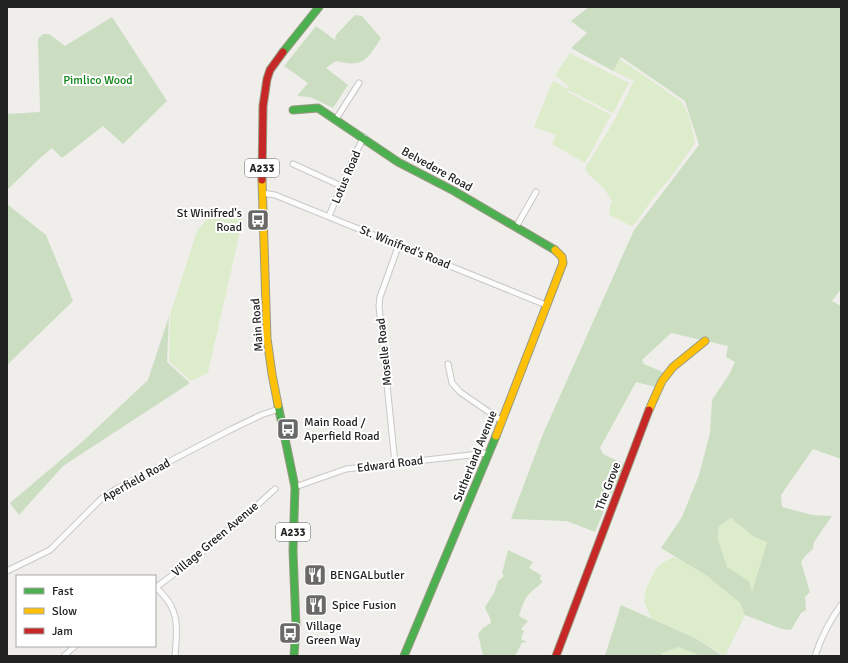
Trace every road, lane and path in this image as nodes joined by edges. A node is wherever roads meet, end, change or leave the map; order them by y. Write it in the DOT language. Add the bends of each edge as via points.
graph roads {
  1 [pos="319,7"];
  2 [pos="359,83"];
  3 [pos="293,110"];
  4 [pos="336,119"];
  5 [pos="364,138"];
  6 [pos="293,164"];
  7 [pos="341,186"];
  8 [pos="536,192"];
  9 [pos="262,193"];
  10 [pos="329,216"];
  11 [pos="516,227"];
  12 [pos="399,244"];
  13 [pos="563,263"];
  14 [pos="546,305"];
  15 [pos="705,341"];
  16 [pos="448,364"];
  17 [pos="279,409"];
  18 [pos="502,421"];
  19 [pos="488,453"];
  20 [pos="395,463"];
  21 [pos="295,487"];
  22 [pos="275,489"];
  23 [pos="7,571"];
  24 [pos="156,588"];
  25 [pos="841,605"];
  26 [pos="74,647"];
  27 [pos="64,656"];
  28 [pos="175,656"];
  29 [pos="294,656"];
  30 [pos="404,656"];
  31 [pos="556,656"];
  32 [pos="815,656"];
  1 -- 9 [label="street, Main Road / A233" via="278,59 267,79 263,106"];
  2 -- 4 [label="street"];
  3 -- 4 [label="street, Belvedere Road" via="318,108"];
  4 -- 5 [label="street, Belvedere Road"];
  5 -- 7 [label="street, Lotus Road"];
  5 -- 11 [label="street, Belvedere Road" via="398,162"];
  6 -- 7 [label="street"];
  7 -- 10 [label="street, Lotus Road"];
  8 -- 11 [label="street"];
  9 -- 10 [label="street, St. Winifred's Road" via="275,195"];
  9 -- 17 [label="street, Main Road / A233" via="267,338"];
  10 -- 12 [label="street, St. Winifred's Road"];
  11 -- 13 [label="street, Belvedere Road" via="559,253"];
  12 -- 14 [label="street, St. Winifred's Road"];
  12 -- 20 [label="street, Moselle Road" via="379,306"];
  13 -- 14 [label="street, Sutherland Avenue"];
  14 -- 18 [label="street, Sutherland Avenue"];
  15 -- 31 [label="street, The Grove" via="674,367 662,381 649,409"];
  16 -- 18 [label="street" via="452,383 460,392"];
  17 -- 21 [label="street, Main Road / A233"];
  17 -- 23 [label="street, Aperfield Road" via="230,430 116,489 101,499 50,550"];
  18 -- 19 [label="street, Sutherland Avenue"];
  19 -- 20 [label="street, Edward Road"];
  19 -- 30 [label="street, Sutherland Avenue"];
  20 -- 21 [label="street, Edward Road" via="346,469"];
  21 -- 29 [label="street, Main Road / A233"];
  22 -- 24 [label="street, Village Green Avenue"];
  24 -- 28 [label="street" via="169,602 175,614"];
  25 -- 32 [label="street"];
  26 -- 27 [label="street"];
}
